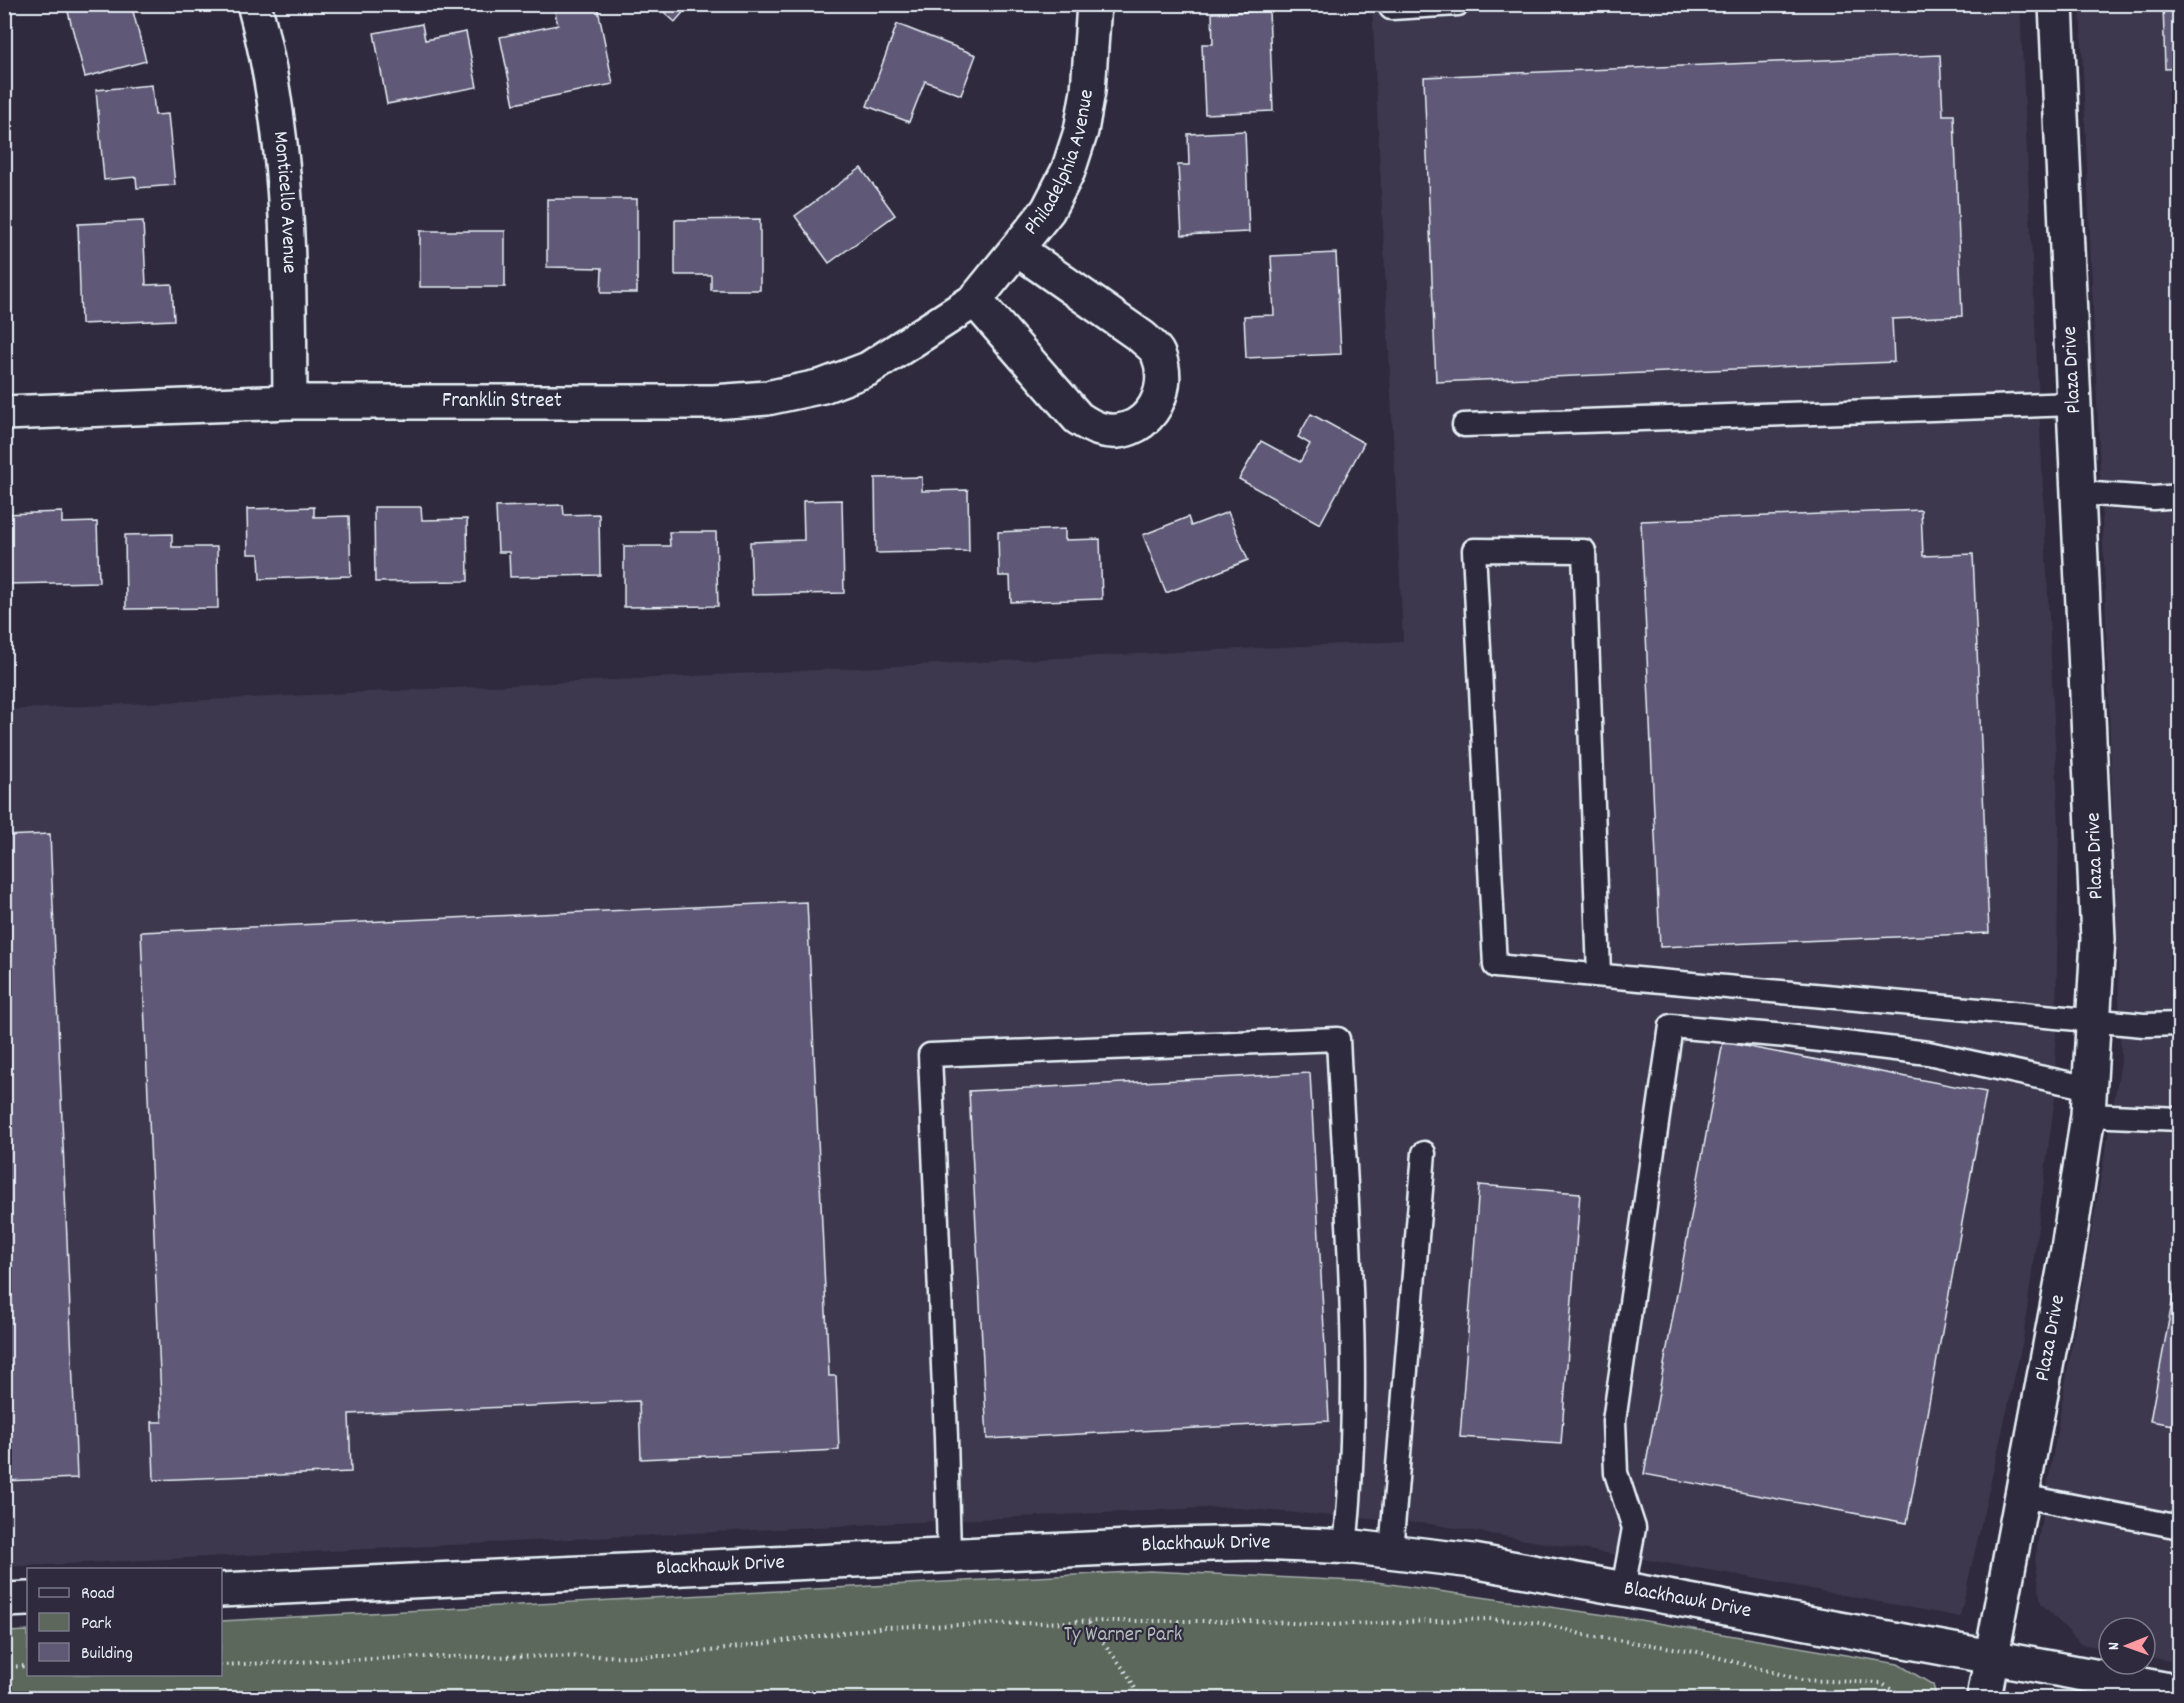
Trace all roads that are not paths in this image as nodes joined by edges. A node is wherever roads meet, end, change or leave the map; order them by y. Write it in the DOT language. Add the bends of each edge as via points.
graph roads {
  1 [pos="254,4"];
  2 [pos="1094,4"];
  3 [pos="1458,4"];
  4 [pos="2056,4"];
  5 [pos="1391,6"];
  6 [pos="1018,249"];
  7 [pos="975,300"];
  8 [pos="290,402"];
  9 [pos="2075,404"];
  10 [pos="4,413"];
  11 [pos="1464,424"];
  12 [pos="2079,493"];
  13 [pos="2180,496"];
  14 [pos="1599,975"];
  15 [pos="2094,1019"];
  16 [pos="2180,1024"];
  17 [pos="2089,1101"];
  18 [pos="2180,1119"];
  19 [pos="1424,1153"];
  20 [pos="2022,1496"];
  21 [pos="2180,1527"];
  22 [pos="1345,1547"];
  23 [pos="1391,1551"];
  24 [pos="948,1555"];
  25 [pos="1623,1589"];
  26 [pos="222,1590"];
  27 [pos="27,1599"];
  28 [pos="4,1600"];
  29 [pos="1992,1657"];
  30 [pos="2180,1692"];
  31 [pos="1984,1698"];
  1 -- 8 [label="street, Monticello Avenue" via="279,124 288,238"];
  2 -- 6 [label="street, Philadelphia Avenue" via="1081,131 1068,171 1048,210"];
  3 -- 5 [label="lane"];
  4 -- 9 [label="street, Plaza Drive"];
  6 -- 7 [label="street, Philadelphia Avenue"];
  6 -- 7 [label="street" via="1142,337 1157,352 1164,374 1162,395 1152,414 1136,426 1119,431 1098,429 1078,418"];
  7 -- 8 [label="street, Franklin Street" via="868,369 823,386 767,398 714,402"];
  8 -- 10 [label="street, Franklin Street"];
  9 -- 11 [label="lane"];
  9 -- 12 [label="street, Plaza Drive"];
  12 -- 13 [label="lane"];
  12 -- 15 [label="street, Plaza Drive" via="2096,852 2098,939"];
  14 -- 14 [label="lane" via="1495,966 1474,550 1584,551"];
  14 -- 15 [label="lane"];
  15 -- 16 [label="lane" via="2144,1025"];
  15 -- 17 [label="street, Plaza Drive"];
  17 -- 18 [label="lane"];
  17 -- 20 [label="street, Plaza Drive" via="2068,1249"];
  17 -- 25 [label="lane" via="1928,1053 1671,1026 1614,1421 1616,1473 1634,1528"];
  19 -- 23 [label="lane"];
  20 -- 21 [label="lane"];
  20 -- 29 [label="street, Plaza Drive"];
  22 -- 23 [label="street, Blackhawk Drive"];
  22 -- 24 [label="street, Blackhawk Drive" via="1184,1545"];
  22 -- 24 [label="lane" via="1351,1487 1353,1339 1338,1040 930,1055"];
  23 -- 25 [label="street, Blackhawk Drive" via="1473,1561"];
  24 -- 26 [label="street, Blackhawk Drive"];
  25 -- 29 [label="street, Blackhawk Drive"];
  27 -- 28 [label="street"];
  29 -- 30 [label="street, Blackhawk Drive"];
  29 -- 31 [label="street, Plaza Drive"];
}
